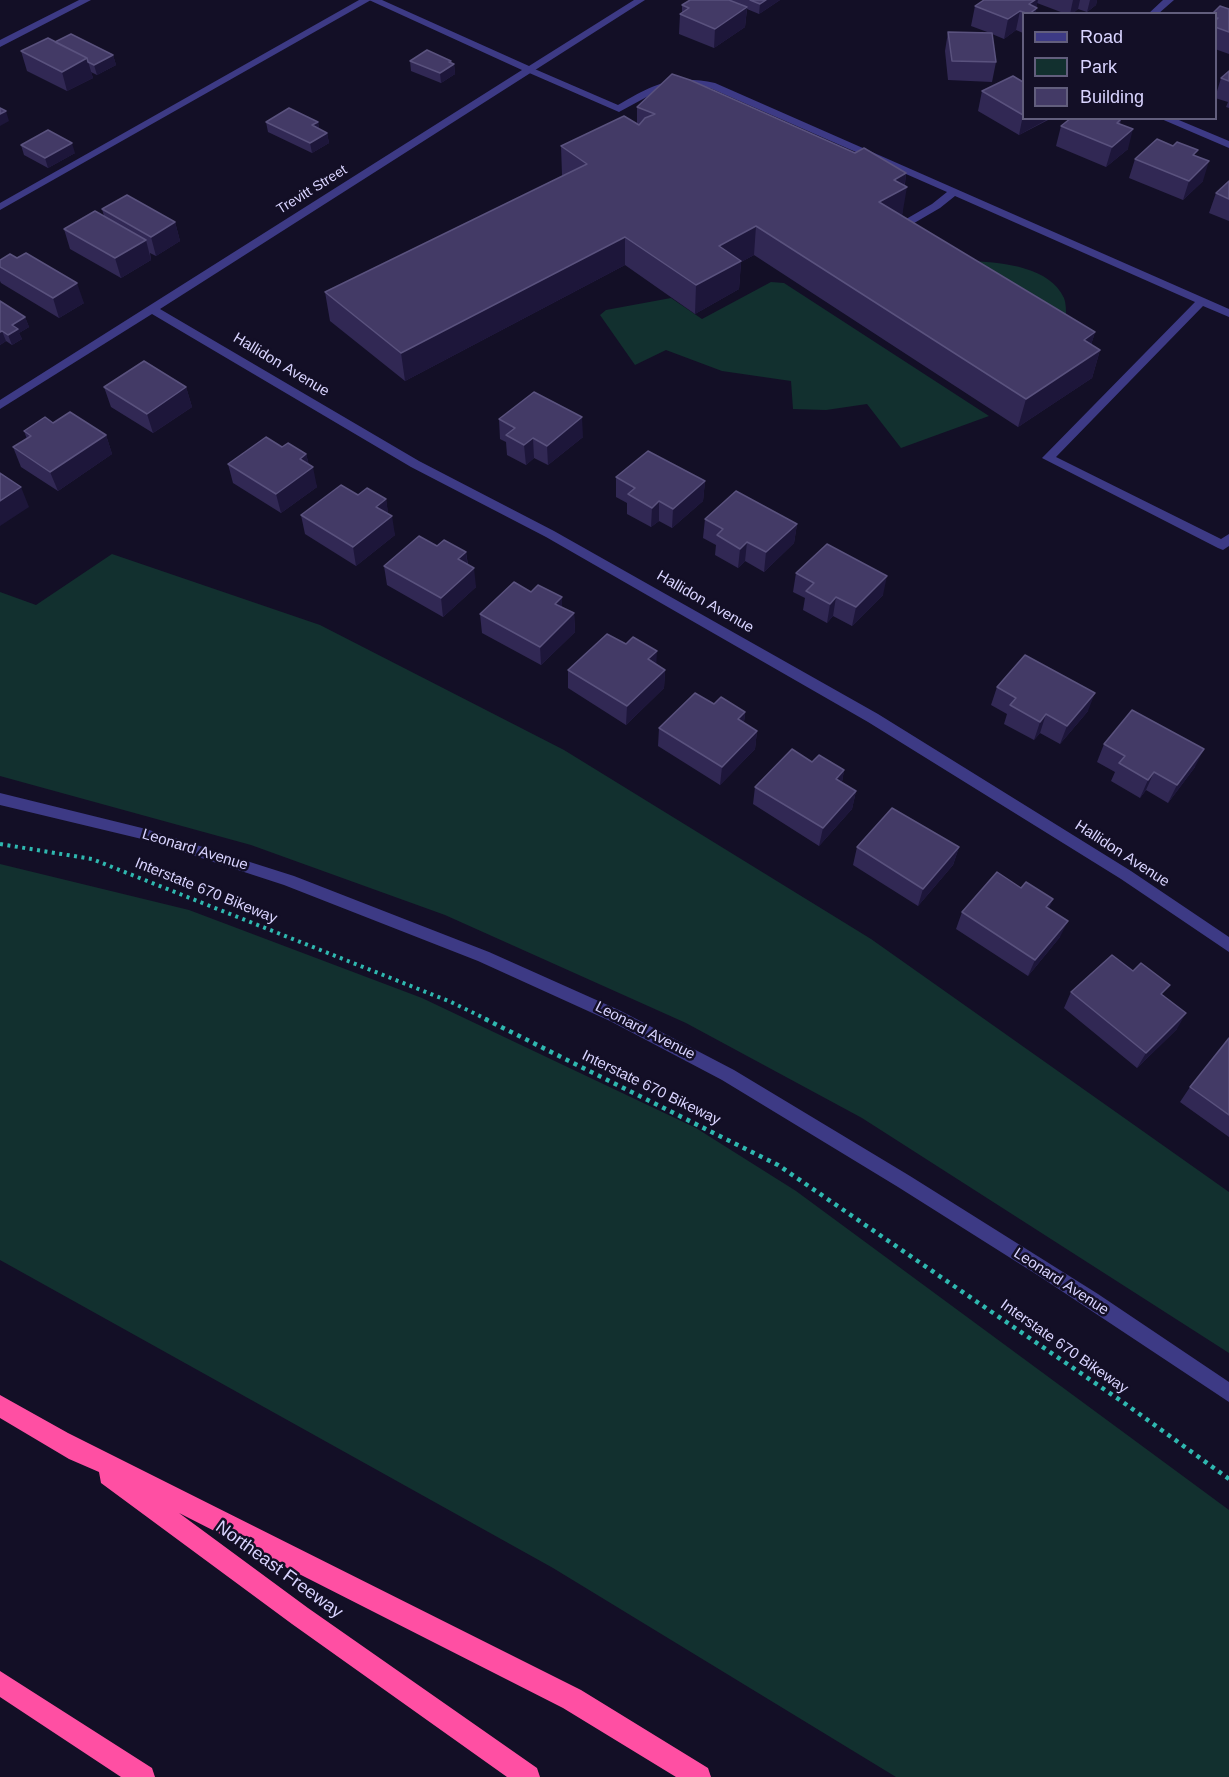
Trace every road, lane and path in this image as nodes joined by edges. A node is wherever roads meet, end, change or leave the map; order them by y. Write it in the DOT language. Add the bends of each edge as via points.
graph roads {
  1 [pos="86,0"];
  2 [pos="366,0"];
  3 [pos="374,0"];
  4 [pos="640,0"];
  5 [pos="1169,0"];
  6 [pos="1154,12"];
  7 [pos="0,44"];
  8 [pos="530,70"];
  9 [pos="1169,120"];
  10 [pos="1229,145"];
  11 [pos="954,192"];
  12 [pos="0,207"];
  13 [pos="890,232"];
  14 [pos="1202,301"];
  15 [pos="152,309"];
  16 [pos="1229,313"];
  17 [pos="0,405"];
  18 [pos="1229,538"];
  19 [pos="0,799"];
  20 [pos="0,843"];
  21 [pos="1229,945"];
  22 [pos="1229,1393"];
  23 [pos="0,1406"];
  24 [pos="67,1444"];
  25 [pos="1229,1479"];
  26 [pos="0,1683"];
  27 [pos="143,1777"];
  28 [pos="528,1777"];
  29 [pos="699,1777"];
  1 -- 7 [label="street"];
  2 -- 12 [label="street"];
  3 -- 8 [label="street"];
  4 -- 8 [label="street, Trevitt Street"];
  5 -- 6 [label="street"];
  8 -- 11 [label="street" via="619,109 662,82 712,85"];
  8 -- 15 [label="street, Trevitt Street"];
  9 -- 10 [label="street"];
  11 -- 13 [label="street"];
  11 -- 14 [label="street"];
  14 -- 16 [label="street"];
  14 -- 18 [label="street" via="1048,458 1222,545"];
  15 -- 17 [label="street, Trevitt Street"];
  15 -- 21 [label="street, Hallidon Avenue" via="415,464 550,534 873,718 1116,869"];
  19 -- 22 [label="street, Leonard Avenue" via="72,813 309,887 446,940 648,1032 718,1069 950,1209"];
  20 -- 25 [label="path, Interstate 670 Bikeway" via="92,859 451,1002 778,1165"];
  23 -- 24 [label="highway, Northeast Freeway"];
  24 -- 28 [label="highway, Northeast Freeway"];
  24 -- 29 [label="highway" via="572,1699"];
  26 -- 27 [label="highway"];
}
